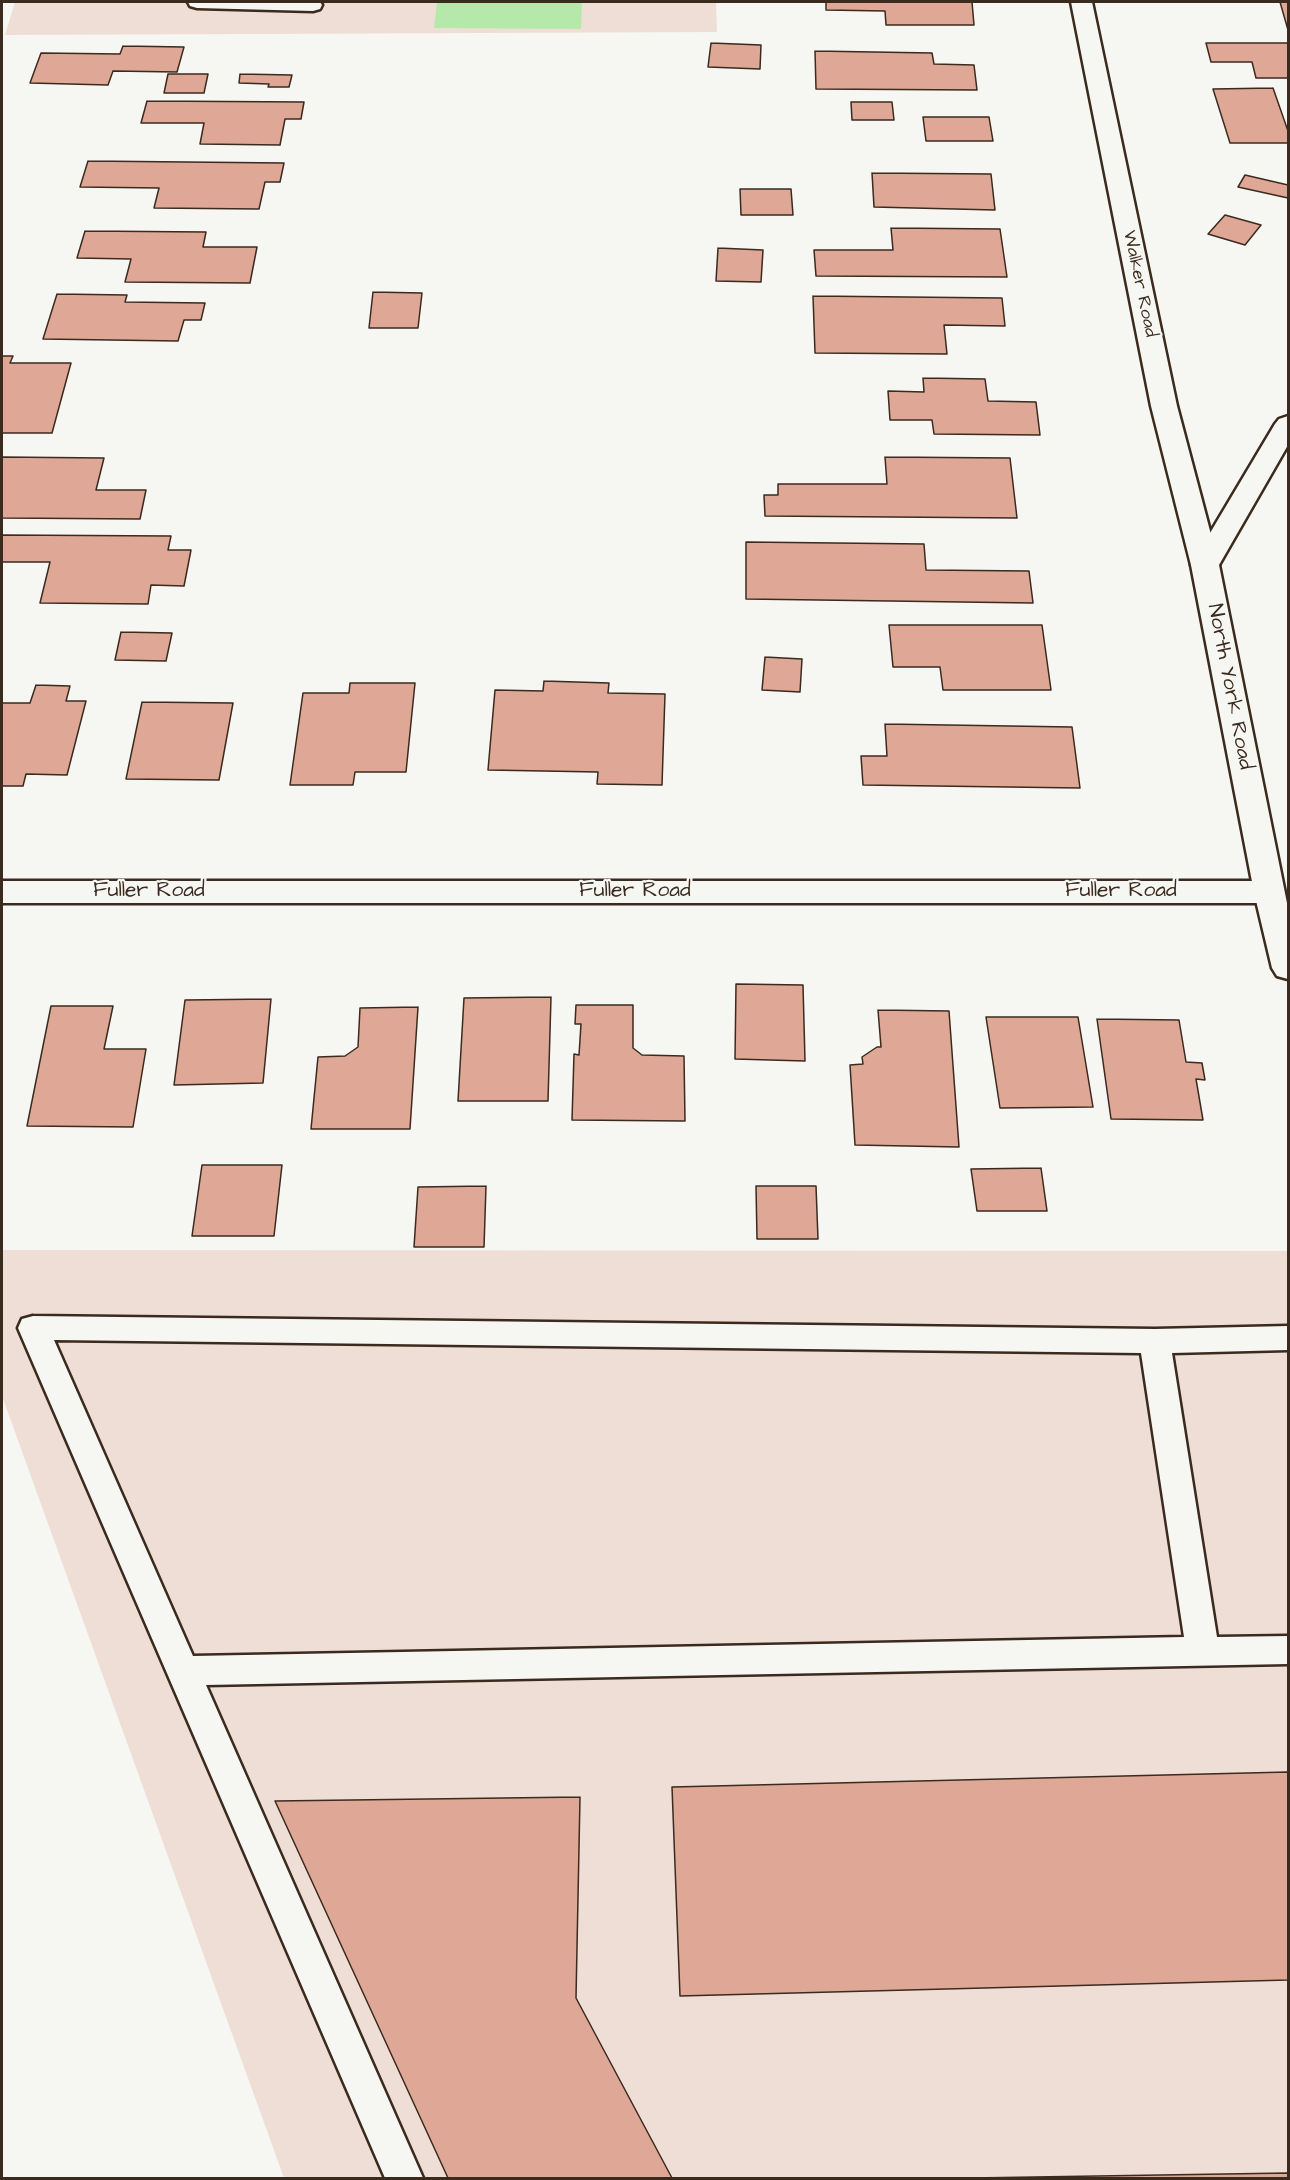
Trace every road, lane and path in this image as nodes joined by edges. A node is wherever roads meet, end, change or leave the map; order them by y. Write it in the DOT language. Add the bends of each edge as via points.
graph roads {
  1 [pos="197,2"];
  2 [pos="1082,2"];
  3 [pos="313,5"];
  4 [pos="1288,424"];
  5 [pos="1205,565"];
  6 [pos="2,892"];
  7 [pos="1269,892"];
  8 [pos="1288,968"];
  9 [pos="1288,1338"];
  10 [pos="1155,1341"];
  11 [pos="1288,1650"];
  12 [pos="1203,1652"];
  13 [pos="183,1671"];
  14 [pos="405,2178"];
  1 -- 3 [label="lane"];
  2 -- 5 [label="street, Walker Road" via="1164,406"];
  4 -- 5 [label="street"];
  5 -- 7 [label="street, North York Road"];
  6 -- 7 [label="street, Fuller Road"];
  7 -- 8 [label="street, North York Road"];
  9 -- 10 [label="lane"];
  10 -- 12 [label="lane"];
  10 -- 13 [label="lane" via="33,1328"];
  11 -- 12 [label="lane"];
  12 -- 13 [label="lane"];
  13 -- 14 [label="lane"];
}
